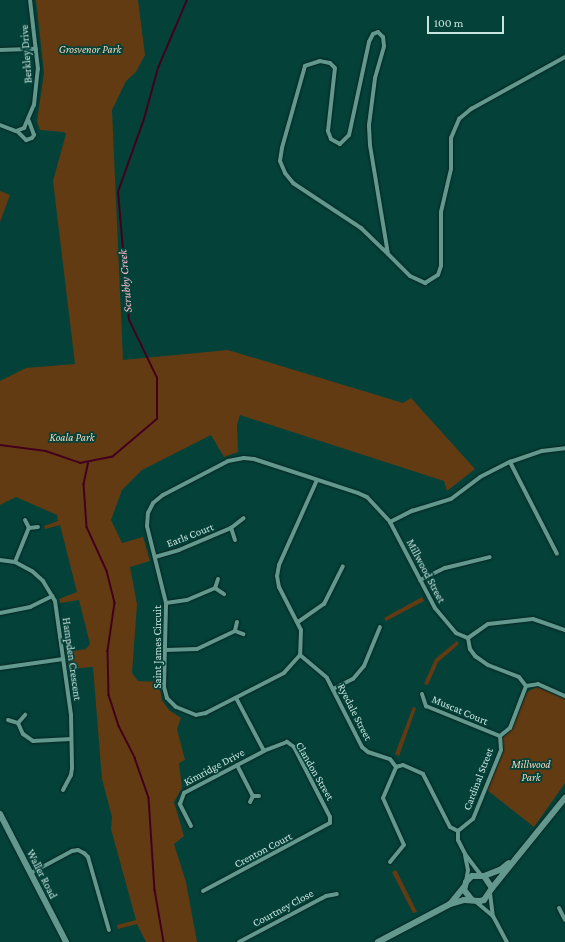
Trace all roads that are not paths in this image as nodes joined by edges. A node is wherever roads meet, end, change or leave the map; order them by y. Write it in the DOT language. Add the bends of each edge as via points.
graph roads {
  1 [pos="30,0"];
  2 [pos="36,49"];
  3 [pos="0,50"];
  4 [pos="565,57"];
  5 [pos="28,121"];
  6 [pos="0,124"];
  7 [pos="16,131"];
  8 [pos="388,254"];
  9 [pos="565,448"];
  10 [pos="510,462"];
  11 [pos="317,480"];
  12 [pos="244,518"];
  13 [pos="24,520"];
  14 [pos="390,522"];
  15 [pos="38,527"];
  16 [pos="29,528"];
  17 [pos="231,528"];
  18 [pos="235,540"];
  19 [pos="557,554"];
  20 [pos="155,557"];
  21 [pos="490,557"];
  22 [pos="0,560"];
  23 [pos="15,562"];
  24 [pos="343,566"];
  25 [pos="218,579"];
  26 [pos="420,580"];
  27 [pos="215,588"];
  28 [pos="224,594"];
  29 [pos="53,596"];
  30 [pos="166,603"];
  31 [pos="0,613"];
  32 [pos="237,622"];
  33 [pos="298,622"];
  34 [pos="380,627"];
  35 [pos="565,630"];
  36 [pos="235,631"];
  37 [pos="244,634"];
  38 [pos="468,638"];
  39 [pos="165,650"];
  40 [pos="300,655"];
  41 [pos="63,659"];
  42 [pos="0,668"];
  43 [pos="526,686"];
  44 [pos="333,689"];
  45 [pos="422,694"];
  46 [pos="565,696"];
  47 [pos="236,698"];
  48 [pos="25,715"];
  49 [pos="8,720"];
  50 [pos="18,723"];
  51 [pos="500,736"];
  52 [pos="71,739"];
  53 [pos="264,751"];
  54 [pos="237,765"];
  55 [pos="396,766"];
  56 [pos="62,790"];
  57 [pos="253,796"];
  58 [pos="259,796"];
  59 [pos="565,798"];
  60 [pos="250,802"];
  61 [pos="0,814"];
  62 [pos="330,823"];
  63 [pos="191,826"];
  64 [pos="458,831"];
  65 [pos="465,854"];
  66 [pos="520,855"];
  67 [pos="390,862"];
  68 [pos="30,873"];
  69 [pos="483,875"];
  70 [pos="465,884"];
  71 [pos="491,890"];
  72 [pos="203,891"];
  73 [pos="337,894"];
  74 [pos="474,901"];
  75 [pos="450,904"];
  76 [pos="559,908"];
  77 [pos="493,916"];
  78 [pos="565,920"];
  79 [pos="109,930"];
  80 [pos="66,942"];
  81 [pos="239,942"];
  82 [pos="378,942"];
  83 [pos="507,942"];
  1 -- 2 [label="street, Berkley Drive"];
  2 -- 3 [label="street"];
  2 -- 5 [label="street, Berkley Drive" via="37,86"];
  4 -- 8 [label="street" via="471,109 459,119 453,129 451,169 441,212 441,266 438,275 426,282 419,281"];
  5 -- 7 [label="street, Berkley Drive" via="24,128"];
  5 -- 7 [label="street" via="34,135 32,138 26,140"];
  6 -- 7 [label="street"];
  8 -- 8 [label="street" via="361,228 293,183 280,161 300,75 310,63 330,63 335,68 328,132 334,142 340,144 345,141 349,135 369,42 373,34 378,32 383,37 384,46 375,78 369,125"];
  9 -- 10 [label="street" via="536,452"];
  10 -- 14 [label="street" via="480,477 451,499 412,511"];
  10 -- 19 [label="street"];
  11 -- 14 [label="street, Saint James Circuit" via="367,497"];
  11 -- 20 [label="street, Saint James Circuit" via="254,459 236,458 228,461 153,503 148,513 147,526"];
  11 -- 33 [label="street" via="279,565 277,576 279,587"];
  12 -- 17 [label="street, Earls Court"];
  13 -- 16 [label="street"];
  14 -- 26 [label="street, Millwood Street"];
  15 -- 16 [label="street"];
  16 -- 23 [label="street"];
  17 -- 18 [label="street, Earls Court"];
  17 -- 20 [label="street, Earls Court" via="179,550"];
  20 -- 30 [label="street, Saint James Circuit"];
  21 -- 26 [label="street" via="445,568"];
  22 -- 23 [label="street, Hampden Crescent"];
  23 -- 29 [label="street, Hampden Crescent" via="37,575"];
  24 -- 33 [label="street" via="324,604"];
  25 -- 27 [label="street"];
  26 -- 38 [label="street, Millwood Street" via="435,608 456,633"];
  27 -- 28 [label="street"];
  27 -- 30 [label="street" via="187,600"];
  29 -- 31 [label="street" via="30,607"];
  29 -- 41 [label="street, Hampden Crescent"];
  30 -- 39 [label="street, Saint James Circuit"];
  32 -- 36 [label="street"];
  33 -- 40 [label="street" via="302,637"];
  34 -- 44 [label="street" via="364,666 353,679"];
  35 -- 38 [label="street" via="533,619 488,624"];
  36 -- 37 [label="street"];
  36 -- 39 [label="street" via="197,649"];
  38 -- 43 [label="street" via="470,649 475,656 488,665 519,677"];
  39 -- 47 [label="street, Saint James Circuit" via="164,688 167,698 176,707 196,715 206,713"];
  40 -- 44 [label="street, Ryedale Street" via="319,669"];
  40 -- 47 [label="street, Saint James Circuit" via="284,673"];
  41 -- 42 [label="street"];
  41 -- 52 [label="street, Hampden Crescent"];
  43 -- 46 [label="street" via="538,684"];
  43 -- 51 [label="street, Cardinal Street" via="510,728"];
  44 -- 55 [label="street, Ryedale Street" via="362,747 368,752 390,759"];
  45 -- 51 [label="street, Muscat Court" via="426,706"];
  47 -- 53 [label="street"];
  48 -- 50 [label="street"];
  49 -- 50 [label="street"];
  50 -- 52 [label="street" via="23,734 33,741"];
  51 -- 64 [label="street, Cardinal Street" via="501,750 472,820"];
  52 -- 56 [label="street, Hampden Crescent" via="71,775"];
  53 -- 54 [label="street, Kimridge Drive"];
  53 -- 62 [label="street, Clandon Street" via="288,742 294,747 330,817"];
  54 -- 57 [label="street"];
  54 -- 63 [label="street, Kimridge Drive" via="184,793 180,804"];
  55 -- 64 [label="street, Ryedale Street" via="403,765 423,774 450,827"];
  55 -- 67 [label="street" via="383,798 404,845"];
  57 -- 58 [label="street"];
  57 -- 60 [label="street"];
  59 -- 66 [label="street"];
  61 -- 68 [label="street, Waller Road"];
  62 -- 72 [label="street, Crenton Court"];
  64 -- 65 [label="street, Ryedale Street" via="458,840"];
  65 -- 69 [label="street, Ryedale Street"];
  65 -- 70 [label="street, Ryedale Street" via="468,870"];
  66 -- 69 [label="street" via="500,870"];
  66 -- 71 [label="street"];
  68 -- 79 [label="street" via="72,851 84,853 88,857"];
  68 -- 80 [label="street, Waller Road"];
  69 -- 70 [label="street" via="472,876"];
  69 -- 71 [label="street"];
  70 -- 74 [label="street" via="466,895"];
  70 -- 75 [label="street"];
  71 -- 74 [label="street" via="484,900"];
  71 -- 77 [label="street"];
  73 -- 81 [label="street, Courtney Close" via="326,896"];
  74 -- 75 [label="street"];
  74 -- 77 [label="street"];
  75 -- 82 [label="street"];
  76 -- 78 [label="street"];
  77 -- 83 [label="street"];
}
